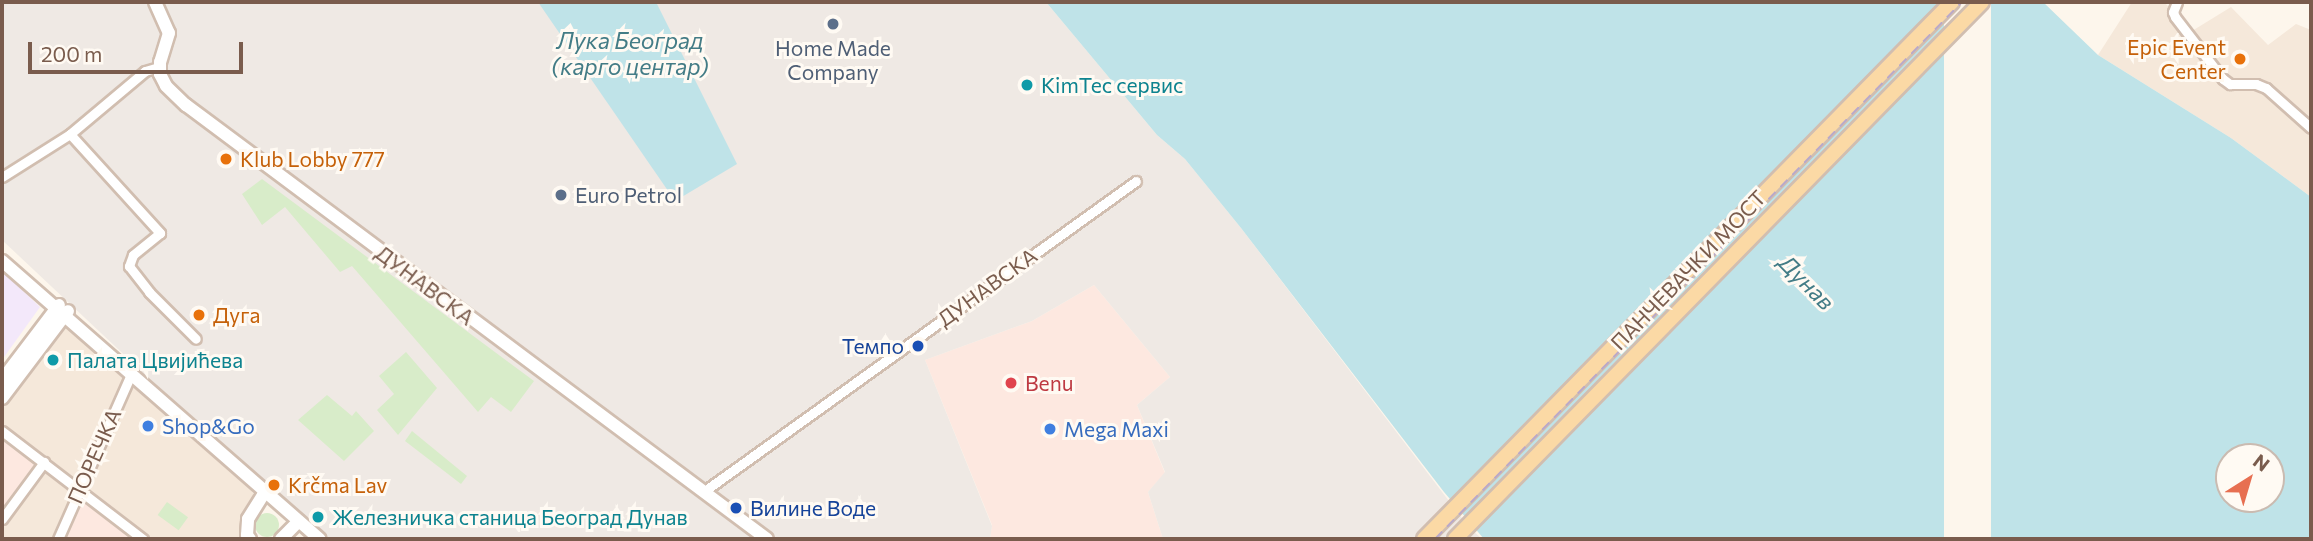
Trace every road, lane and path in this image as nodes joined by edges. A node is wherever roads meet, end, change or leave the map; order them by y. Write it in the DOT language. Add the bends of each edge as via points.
graph roads {
  1 [pos="155,2"];
  2 [pos="1952,2"];
  3 [pos="1982,2"];
  4 [pos="2177,2"];
  5 [pos="159,67"];
  6 [pos="2311,128"];
  7 [pos="70,134"];
  8 [pos="2,177"];
  9 [pos="1136,181"];
  10 [pos="2,252"];
  11 [pos="2,261"];
  12 [pos="62,310"];
  13 [pos="196,339"];
  14 [pos="131,374"];
  15 [pos="2,380"];
  16 [pos="2,398"];
  17 [pos="2,430"];
  18 [pos="44,462"];
  19 [pos="81,491"];
  20 [pos="265,492"];
  21 [pos="703,492"];
  22 [pos="2,519"];
  23 [pos="299,521"];
  24 [pos="58,539"];
  25 [pos="143,539"];
  26 [pos="250,539"];
  27 [pos="281,539"];
  28 [pos="320,539"];
  29 [pos="767,539"];
  30 [pos="1424,539"];
  31 [pos="1455,539"];
  1 -- 5 [label="main road" via="169,33"];
  2 -- 30 [label="main road, ПАНЧЕВАЧКИ МОСТ"];
  3 -- 31 [label="main road, ПАНЧЕВАЧКИ МОСТ"];
  4 -- 6 [label="street" via="2175,17 2223,79 2266,88"];
  5 -- 7 [label="street" via="147,70"];
  5 -- 21 [label="main road, ДУНАВСКА" via="166,86 196,113"];
  7 -- 8 [label="street"];
  7 -- 13 [label="street" via="160,233 133,255 129,266"];
  9 -- 21 [label="street, ДУНАВСКА"];
  10 -- 12 [label="main road"];
  11 -- 12 [label="main road"];
  12 -- 14 [label="main road" via="105,344"];
  12 -- 15 [label="main road"];
  12 -- 16 [label="main road"];
  14 -- 19 [label="street, ПОРЕЧКА"];
  14 -- 20 [label="main road"];
  17 -- 18 [label="street"];
  18 -- 19 [label="street"];
  18 -- 22 [label="street"];
  19 -- 24 [label="street, ПОРЕЧКА"];
  19 -- 25 [label="street"];
  20 -- 23 [label="main road"];
  20 -- 26 [label="main road" via="248,519"];
  21 -- 29 [label="main road, ДУНАВСКА"];
  23 -- 27 [label="main road"];
  23 -- 28 [label="main road"];
}
